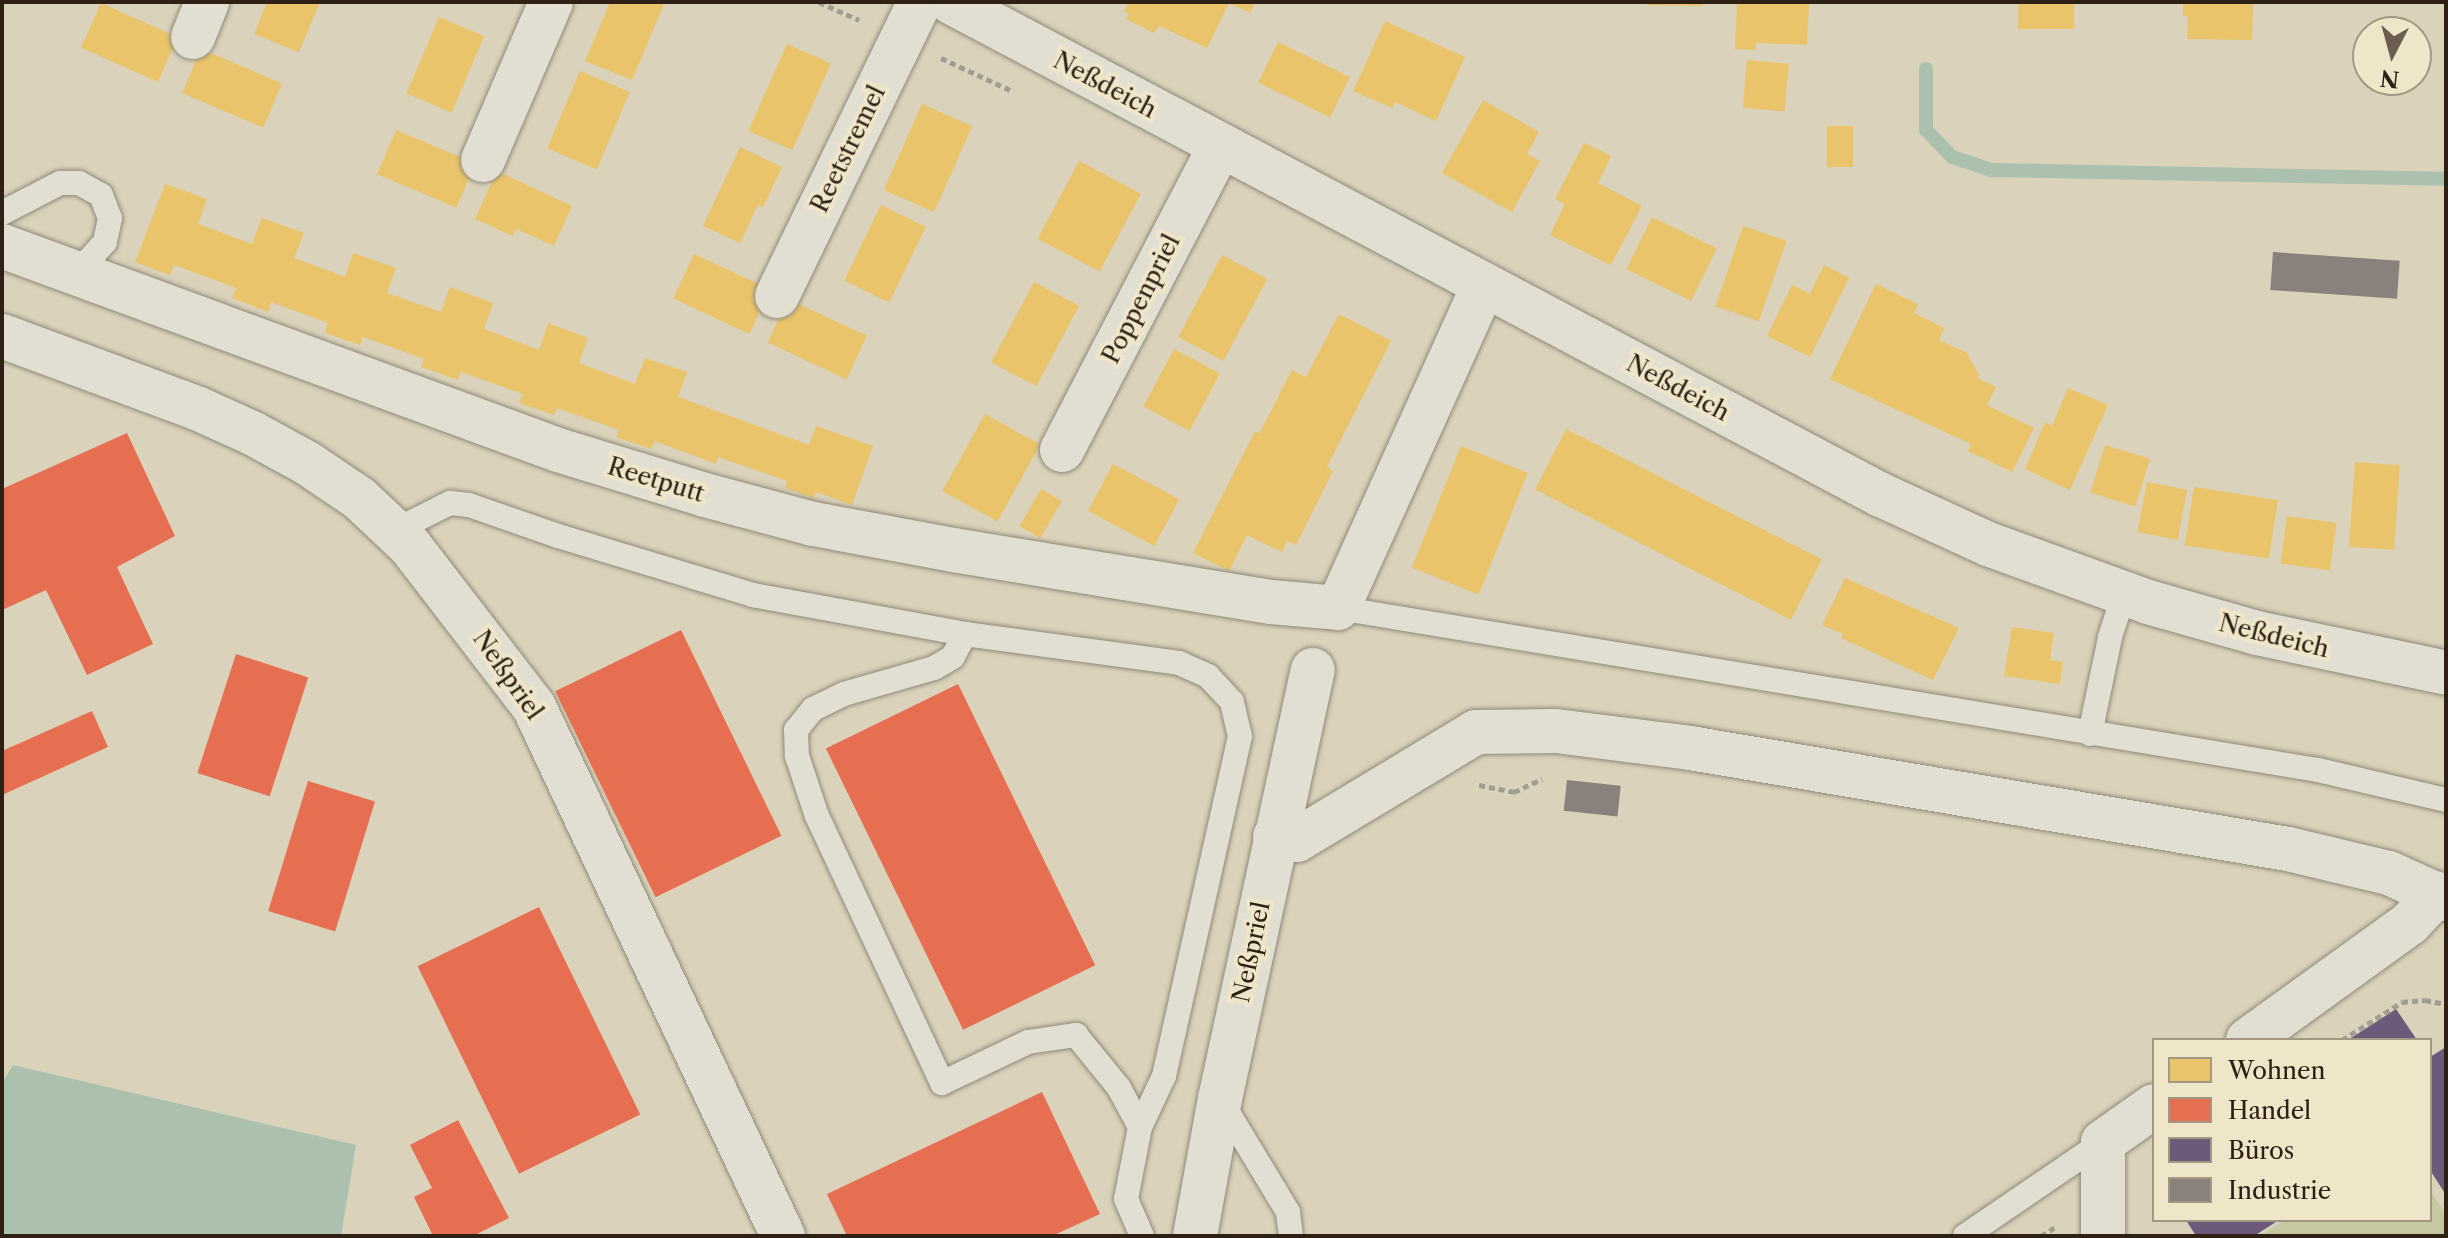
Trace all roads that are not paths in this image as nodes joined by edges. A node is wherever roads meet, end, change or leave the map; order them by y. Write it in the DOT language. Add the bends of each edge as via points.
graph roads {
  1 [pos="551,2"];
  2 [pos="920,2"];
  3 [pos="951,2"];
  4 [pos="1220,147"];
  5 [pos="483,160"];
  6 [pos="2,213"];
  7 [pos="2,246"];
  8 [pos="70,271"];
  9 [pos="1484,285"];
  10 [pos="777,296"];
  11 [pos="2,336"];
  12 [pos="1062,450"];
  13 [pos="394,531"];
  14 [pos="2124,594"];
  15 [pos="1338,608"];
  16 [pos="965,634"];
  17 [pos="1313,670"];
  18 [pos="2446,673"];
  19 [pos="2090,734"];
  20 [pos="2446,800"];
  21 [pos="1275,837"];
  22 [pos="2442,896"];
  23 [pos="2251,1038"];
  24 [pos="1220,1099"];
  25 [pos="2152,1107"];
  26 [pos="1140,1127"];
  27 [pos="2103,1142"];
  28 [pos="783,1236"];
  29 [pos="1142,1236"];
  30 [pos="1195,1236"];
  31 [pos="1291,1236"];
  32 [pos="1965,1236"];
  33 [pos="2103,1236"];
  1 -- 5 [label="street"];
  2 -- 10 [label="street, Reetstremel"];
  3 -- 4 [label="street, Neßdeich"];
  4 -- 9 [label="street, Neßdeich"];
  4 -- 12 [label="street, Poppenpriel"];
  6 -- 8 [label="lane" via="60,183 79,183 101,195 110,218 105,242"];
  7 -- 8 [label="street, Reetputt"];
  8 -- 15 [label="street, Reetputt" via="558,450 718,499 813,524 953,550 1271,602"];
  9 -- 14 [label="street, Neßdeich" via="1881,495 1988,544"];
  9 -- 15 [label="street"];
  11 -- 13 [label="street, Neßpriel" via="254,434 359,498"];
  13 -- 16 [label="lane" via="450,503 469,505 753,595"];
  13 -- 28 [label="street, Neßpriel" via="435,576 534,707"];
  14 -- 18 [label="street, Neßdeich" via="2257,633"];
  14 -- 19 [label="lane"];
  15 -- 19 [label="lane"];
  16 -- 26 [label="lane" via="1179,663 1208,676 1232,702 1240,736 1226,812 1164,1076"];
  16 -- 26 [label="lane" via="953,657 934,668 844,694 813,709 796,730 797,756 817,816 942,1083 1028,1042 1076,1035 1119,1088"];
  17 -- 21 [label="street, Neßpriel"];
  19 -- 20 [label="lane" via="2318,770"];
  21 -- 22 [label="street" via="1297,840 1476,732 1556,731 1690,748 2288,849 2389,873"];
  21 -- 24 [label="street, Neßpriel"];
  22 -- 23 [label="street"];
  24 -- 30 [label="street, Neßpriel"];
  24 -- 31 [label="lane" via="1288,1212"];
  25 -- 27 [label="street"];
  26 -- 29 [label="lane" via="1126,1199"];
  27 -- 32 [label="lane"];
  27 -- 33 [label="street"];
}
